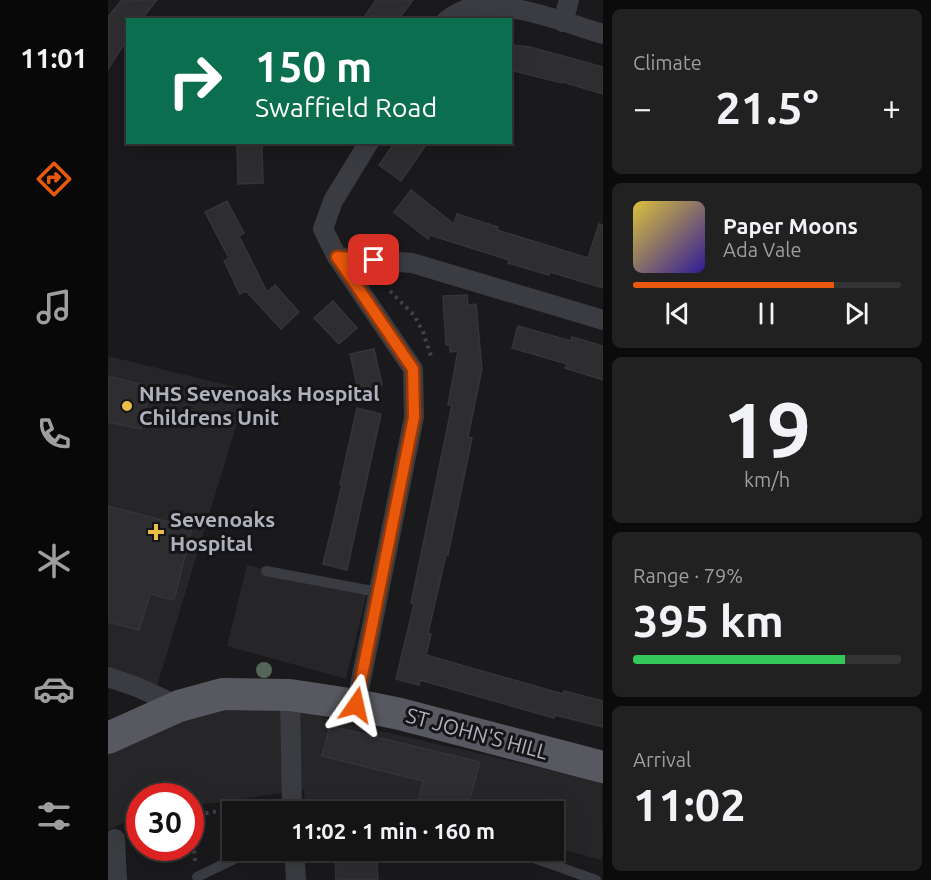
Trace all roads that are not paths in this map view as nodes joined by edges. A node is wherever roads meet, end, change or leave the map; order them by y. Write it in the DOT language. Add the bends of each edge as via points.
graph roads {
  1 [pos="568,0"];
  2 [pos="450,18"];
  3 [pos="563,21"];
  4 [pos="603,34"];
  5 [pos="368,144"];
  6 [pos="337,257"];
  7 [pos="603,320"];
  8 [pos="266,571"];
  9 [pos="378,592"];
  10 [pos="108,677"];
  11 [pos="290,695"];
  12 [pos="356,705"];
  13 [pos="178,706"];
  14 [pos="108,738"];
  15 [pos="603,767"];
  16 [pos="291,801"];
  17 [pos="115,839"];
  18 [pos="230,861"];
  19 [pos="295,861"];
  20 [pos="542,861"];
  21 [pos="197,877"];
  22 [pos="117,880"];
  23 [pos="296,880"];
  24 [pos="596,880"];
  1 -- 3 [label="street"];
  2 -- 3 [label="street" via="479,5 504,6"];
  3 -- 4 [label="street"];
  5 -- 6 [label="street" via="333,201 322,229"];
  6 -- 7 [label="street" via="412,263"];
  6 -- 9 [label="street" via="413,369 414,417"];
  8 -- 9 [label="lane"];
  9 -- 12 [label="street"];
  10 -- 13 [label="street"];
  11 -- 12 [label="main road, ST JOHN'S HILL"];
  11 -- 13 [label="main road, ST JOHN'S HILL" via="223,694"];
  11 -- 16 [label="street"];
  12 -- 15 [label="main road, ST JOHN'S HILL"];
  13 -- 14 [label="main road, ST JOHN'S HILL"];
  17 -- 22 [label="street"];
  18 -- 21 [label="lane"];
  19 -- 23 [label="street"];
  20 -- 24 [label="lane"];
}
